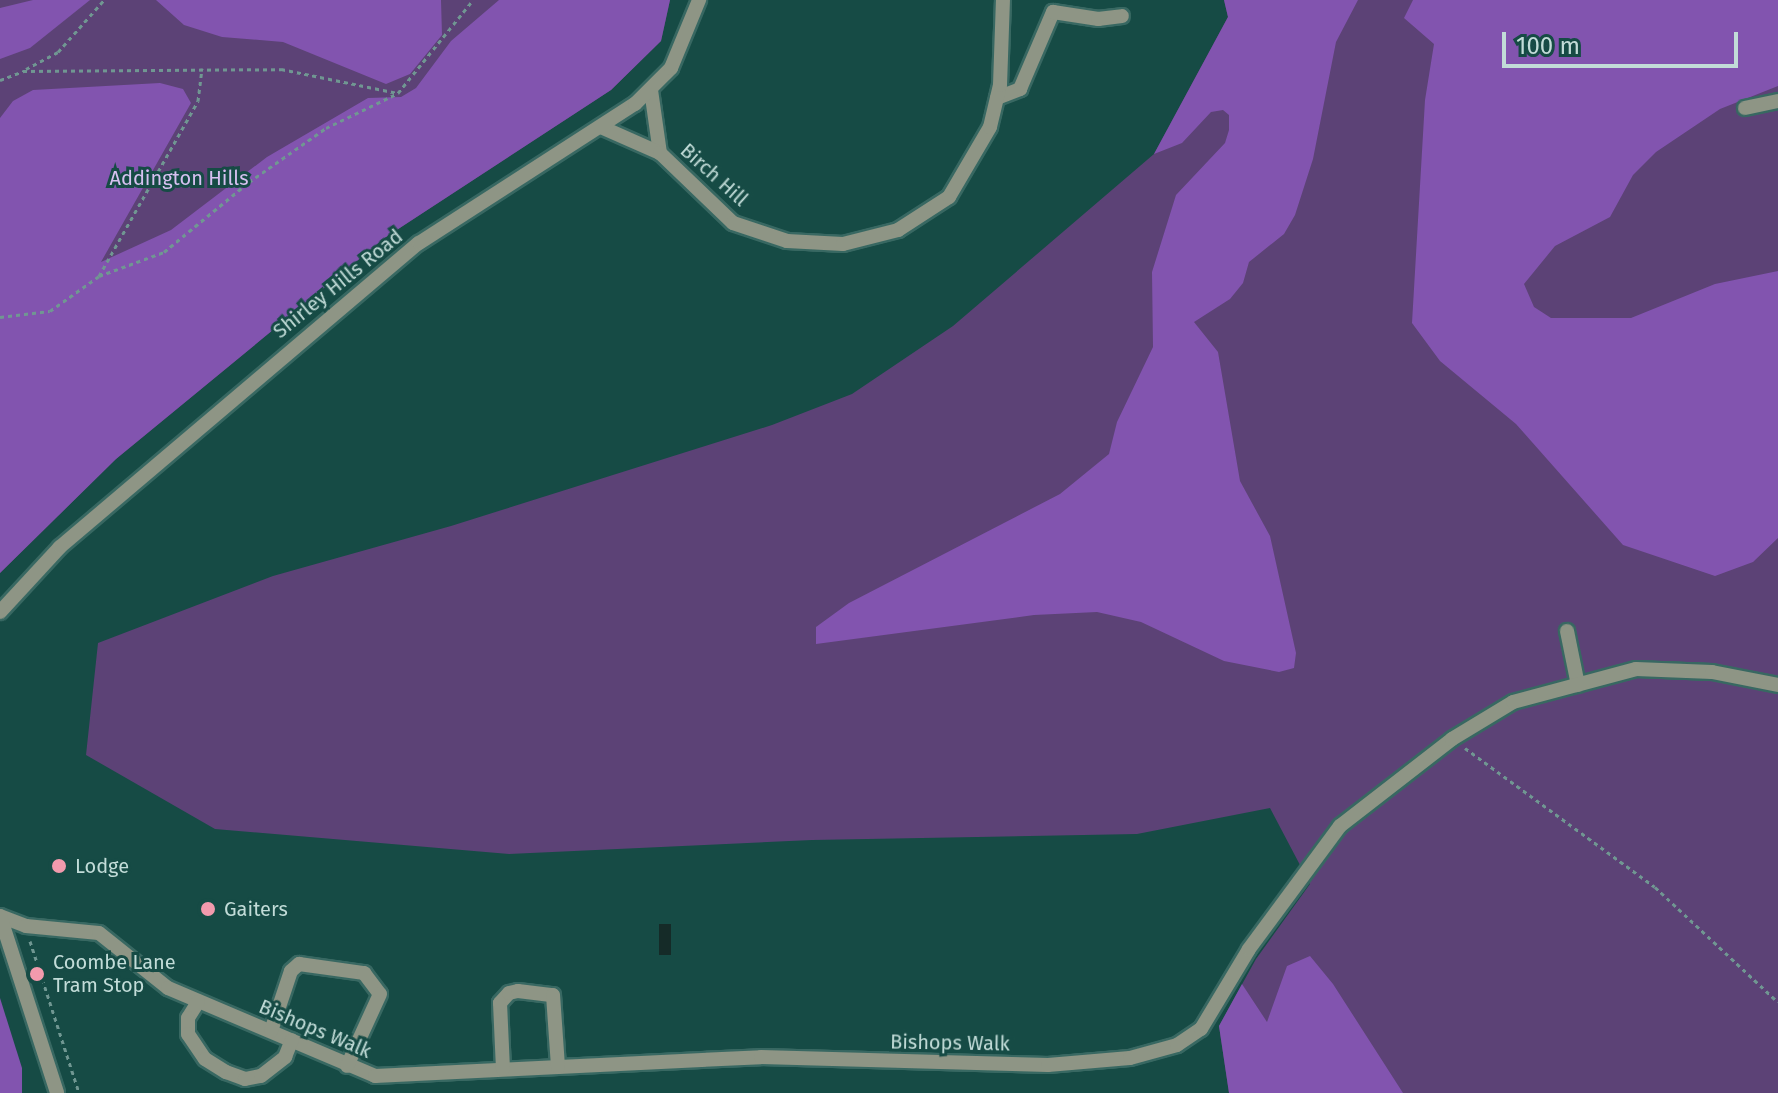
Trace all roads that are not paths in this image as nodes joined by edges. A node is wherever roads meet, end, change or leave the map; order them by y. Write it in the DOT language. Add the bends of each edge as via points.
graph roads {
  1 [pos="699,0"];
  2 [pos="1003,0"];
  3 [pos="1122,16"];
  4 [pos="651,90"];
  5 [pos="997,98"];
  6 [pos="1778,101"];
  7 [pos="1745,108"];
  8 [pos="601,127"];
  9 [pos="660,153"];
  10 [pos="0,612"];
  11 [pos="1567,631"];
  12 [pos="1578,685"];
  13 [pos="1778,685"];
  14 [pos="0,916"];
  15 [pos="198,1002"];
  16 [pos="271,1031"];
  17 [pos="292,1040"];
  18 [pos="48,1062"];
  19 [pos="347,1066"];
  20 [pos="558,1067"];
  21 [pos="503,1069"];
  22 [pos="45,1093"];
  23 [pos="57,1093"];
  1 -- 4 [label="street, Shirley Hills Road" via="680,53"];
  2 -- 5 [label="street, Birch Hill"];
  3 -- 5 [label="street" via="1098,19 1053,12 1020,89"];
  4 -- 8 [label="street, Shirley Hills Road"];
  4 -- 9 [label="street, Birch Hill"];
  5 -- 9 [label="street, Birch Hill" via="990,127 949,197 898,230 843,244 787,241 733,223"];
  6 -- 7 [label="street"];
  8 -- 9 [label="street, Birch Hill"];
  8 -- 10 [label="street, Shirley Hills Road" via="455,218 350,298 42,563"];
  11 -- 12 [label="street"];
  12 -- 13 [label="street, Bishops Walk" via="1636,669 1712,672"];
  12 -- 20 [label="street, Bishops Walk" via="1513,702 1452,739 1340,826 1249,949 1201,1029 1177,1045 1130,1058 1048,1065 761,1057"];
  14 -- 15 [label="street, Bishops Walk" via="26,926 99,933 168,988"];
  14 -- 18 [label="street"];
  15 -- 16 [label="street, Bishops Walk"];
  15 -- 17 [label="street" via="188,1018 188,1034 205,1059 226,1072 245,1079 261,1076 285,1057"];
  16 -- 17 [label="street, Bishops Walk"];
  16 -- 19 [label="street" via="291,971 299,964 364,973 380,994"];
  17 -- 19 [label="street, Bishops Walk"];
  18 -- 22 [label="street"];
  18 -- 23 [label="street"];
  19 -- 21 [label="street, Bishops Walk" via="375,1076"];
  20 -- 21 [label="street, Bishops Walk"];
  20 -- 21 [label="street" via="553,995 518,991 500,1003"];
}
